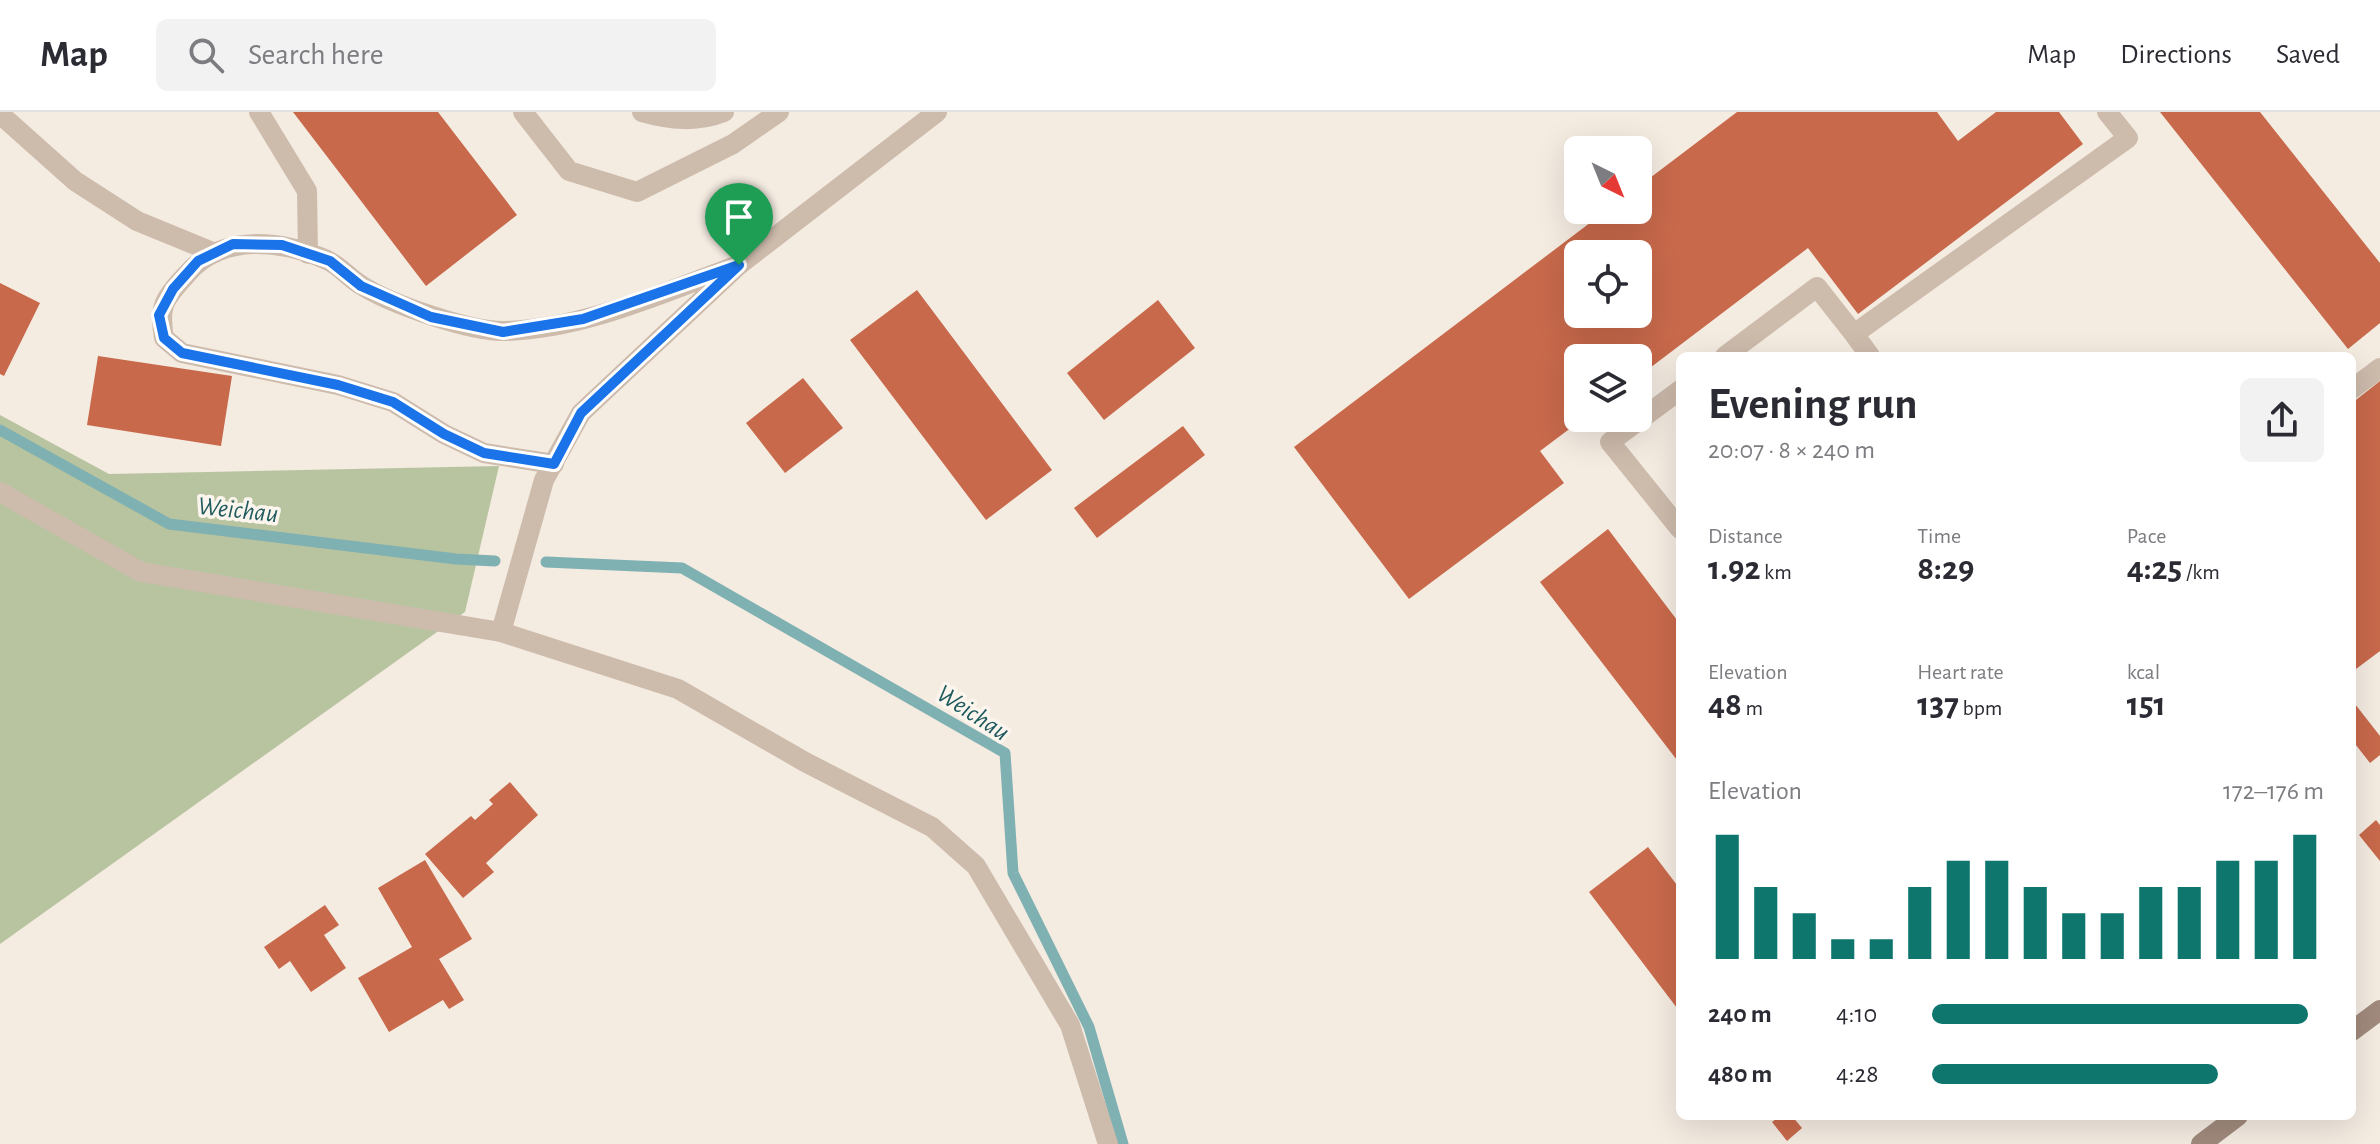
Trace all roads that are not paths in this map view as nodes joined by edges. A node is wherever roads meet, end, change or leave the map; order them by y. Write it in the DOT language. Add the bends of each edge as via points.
graph roads {
  1 [pos="259,112"];
  2 [pos="523,112"];
  3 [pos="642,112"];
  4 [pos="724,112"];
  5 [pos="779,112"];
  6 [pos="937,112"];
  7 [pos="2107,112"];
  8 [pos="0,114"];
  9 [pos="215,253"];
  10 [pos="308,254"];
  11 [pos="739,265"];
  12 [pos="1854,334"];
  13 [pos="1730,352"];
  14 [pos="1867,352"];
  15 [pos="2380,368"];
  16 [pos="2356,386"];
  17 [pos="1676,393"];
  18 [pos="554,464"];
  19 [pos="0,492"];
  20 [pos="1676,524"];
  21 [pos="501,632"];
  22 [pos="2380,1010"];
  23 [pos="2356,1028"];
  24 [pos="2233,1120"];
  25 [pos="1108,1144"];
  26 [pos="2201,1144"];
  1 -- 10 [label="street" via="307,191"];
  2 -- 5 [label="street" via="569,171 637,192 733,144"];
  3 -- 4 [label="street" via="703,120"];
  6 -- 11 [label="street"];
  7 -- 12 [label="street" via="2128,138"];
  8 -- 9 [label="street" via="87,189 137,221"];
  9 -- 10 [label="street" via="233,244 282,245"];
  9 -- 18 [label="street" via="198,261 159,315 164,338 182,353 338,385 393,402 484,453"];
  10 -- 11 [label="street" via="330,261 361,286 431,317 503,332 583,319"];
  11 -- 18 [label="street" via="581,413"];
  12 -- 13 [label="street" via="1817,287"];
  12 -- 14 [label="street"];
  15 -- 16 [label="street"];
  17 -- 20 [label="street" via="1610,442"];
  18 -- 21 [label="street" via="544,480"];
  19 -- 21 [label="street" via="141,572"];
  21 -- 25 [label="street" via="678,689 932,827 976,866 1070,1025"];
  22 -- 23 [label="main road"];
  24 -- 26 [label="main road"];
}
